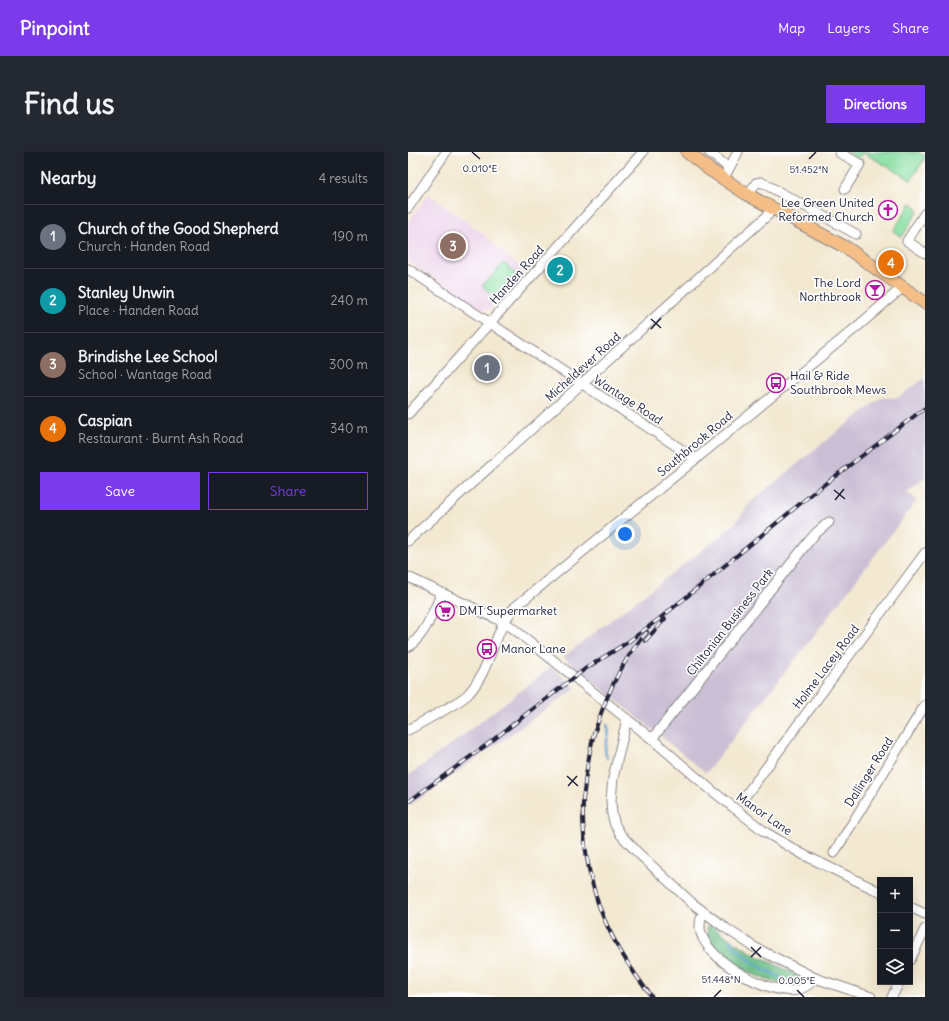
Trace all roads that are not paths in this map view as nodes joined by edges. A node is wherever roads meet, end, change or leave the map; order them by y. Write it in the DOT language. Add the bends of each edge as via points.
graph roads {
  1 [pos="446,152"];
  2 [pos="643,152"];
  3 [pos="687,152"];
  4 [pos="709,152"];
  5 [pos="738,152"];
  6 [pos="840,152"];
  7 [pos="726,174"];
  8 [pos="846,189"];
  9 [pos="748,194"];
  10 [pos="408,208"];
  11 [pos="772,208"];
  12 [pos="925,213"];
  13 [pos="842,226"];
  14 [pos="856,234"];
  15 [pos="834,242"];
  16 [pos="925,253"];
  17 [pos="408,269"];
  18 [pos="903,287"];
  19 [pos="925,303"];
  20 [pos="490,323"];
  21 [pos="582,384"];
  22 [pos="408,414"];
  23 [pos="696,459"];
  24 [pos="829,522"];
  25 [pos="408,541"];
  26 [pos="925,553"];
  27 [pos="408,578"];
  28 [pos="442,593"];
  29 [pos="504,622"];
  30 [pos="408,647"];
  31 [pos="925,705"];
  32 [pos="627,719"];
  33 [pos="408,730"];
  34 [pos="652,739"];
  35 [pos="746,795"];
  36 [pos="834,852"];
  37 [pos="877,891"];
  38 [pos="913,908"];
  39 [pos="704,914"];
  40 [pos="925,914"];
  41 [pos="925,929"];
  42 [pos="913,954"];
  43 [pos="815,978"];
  44 [pos="898,985"];
  45 [pos="872,997"];
  46 [pos="892,997"];
  1 -- 10 [label="street"];
  2 -- 20 [label="street, Handen Road"];
  3 -- 7 [label="main road"];
  4 -- 7 [label="street"];
  5 -- 7 [label="street"];
  6 -- 8 [label="street" via="862,160"];
  7 -- 9 [label="main road"];
  9 -- 11 [label="main road"];
  9 -- 13 [label="street" via="756,183 761,182"];
  11 -- 15 [label="main road"];
  11 -- 21 [label="street, Micheldever Road" via="767,216"];
  12 -- 16 [label="street" via="907,241"];
  13 -- 14 [label="street"];
  13 -- 15 [label="street"];
  15 -- 18 [label="main road" via="847,248"];
  17 -- 20 [label="street, Wantage Road"];
  18 -- 19 [label="main road"];
  18 -- 23 [label="street, Southbrook Road"];
  20 -- 21 [label="street, Wantage Road"];
  20 -- 22 [label="street, Handen Road"];
  21 -- 23 [label="street, Wantage Road"];
  21 -- 25 [label="street, Micheldever Road"];
  23 -- 29 [label="street, Southbrook Road" via="515,607"];
  24 -- 34 [label="street, Chiltonian Business Park" via="809,541"];
  26 -- 35 [label="street, Holme Lacey Road"];
  27 -- 28 [label="street, Manor Lane"];
  28 -- 29 [label="street, Manor Lane"];
  28 -- 30 [label="street" via="420,637"];
  29 -- 32 [label="street, Manor Lane"];
  29 -- 33 [label="street, Southbrook Road" via="481,675 468,695"];
  31 -- 36 [label="street, Dallinger Road"];
  32 -- 34 [label="street, Manor Lane"];
  32 -- 39 [label="street" via="613,778 611,800 615,825 637,852"];
  34 -- 37 [label="street, Manor Lane" via="764,832"];
  38 -- 40 [label="street"];
  39 -- 43 [label="street" via="754,947"];
  39 -- 43 [label="street" via="700,920 700,930 705,943 741,975 784,990 797,990 808,986"];
  41 -- 42 [label="street"];
  43 -- 45 [label="street"];
  44 -- 46 [label="street"];
}
